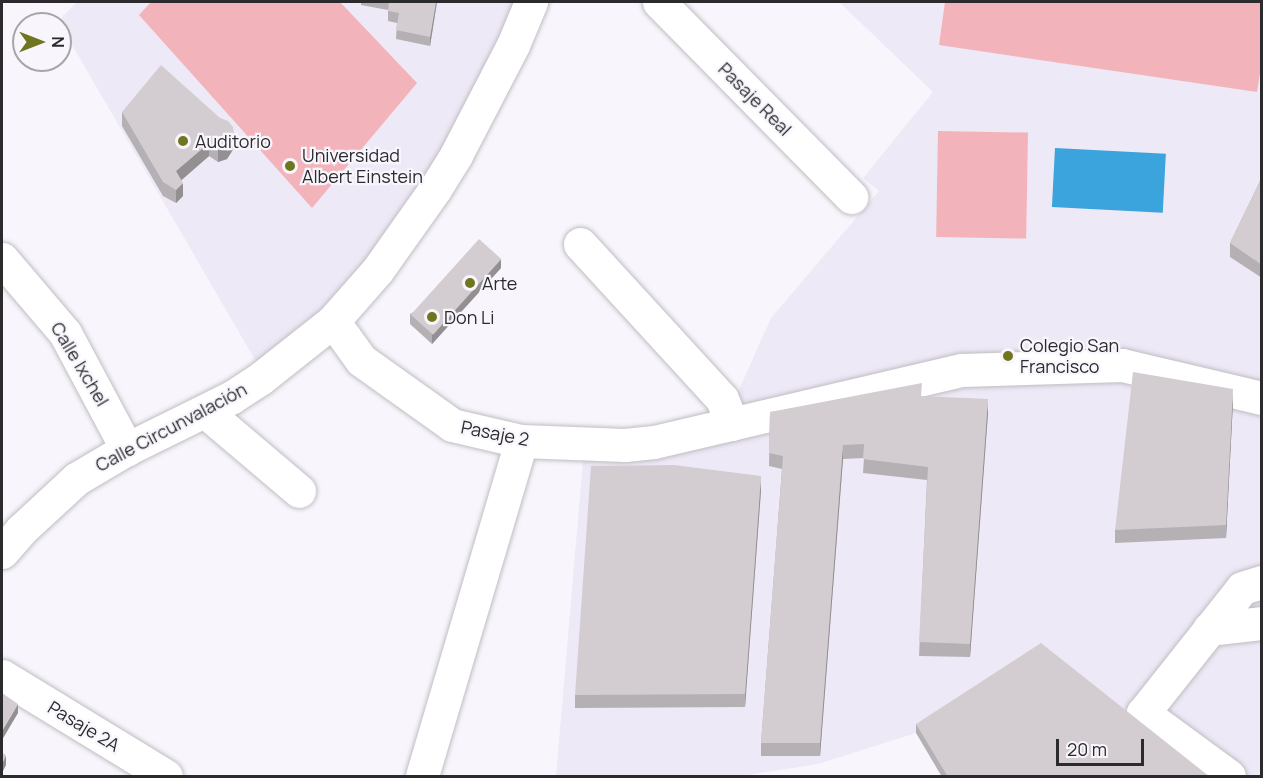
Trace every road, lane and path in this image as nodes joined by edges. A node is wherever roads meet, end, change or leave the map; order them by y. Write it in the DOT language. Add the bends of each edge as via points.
graph roads {
  1 [pos="531,2"];
  2 [pos="659,2"];
  3 [pos="851,196"];
  4 [pos="580,244"];
  5 [pos="2,259"];
  6 [pos="333,321"];
  7 [pos="1262,398"];
  8 [pos="206,412"];
  9 [pos="732,424"];
  10 [pos="521,441"];
  11 [pos="127,448"];
  12 [pos="299,490"];
  13 [pos="2,552"];
  14 [pos="1262,582"];
  15 [pos="1262,623"];
  16 [pos="1209,629"];
  17 [pos="2,676"];
  18 [pos="166,777"];
  19 [pos="422,777"];
  20 [pos="1229,777"];
  1 -- 6 [label="street, Calle Circunvalación" via="508,55 435,189 377,271"];
  2 -- 3 [label="street, Pasaje Real"];
  4 -- 9 [label="street" via="722,399"];
  5 -- 11 [label="street, Calle Ixchel" via="65,333"];
  6 -- 8 [label="street, Calle Circunvalación" via="261,378"];
  6 -- 10 [label="street, Pasaje 2" via="361,360 452,425"];
  7 -- 9 [label="street, Pasaje 2" via="1122,364 962,370"];
  8 -- 11 [label="street, Calle Circunvalación"];
  8 -- 12 [label="street"];
  9 -- 10 [label="street, Pasaje 2" via="638,444"];
  10 -- 19 [label="street"];
  11 -- 13 [label="street, Calle Circunvalación" via="76,479"];
  14 -- 16 [label="street" via="1242,588"];
  15 -- 16 [label="street"];
  16 -- 20 [label="street" via="1143,712"];
  17 -- 18 [label="street, Pasaje 2A"];
}
